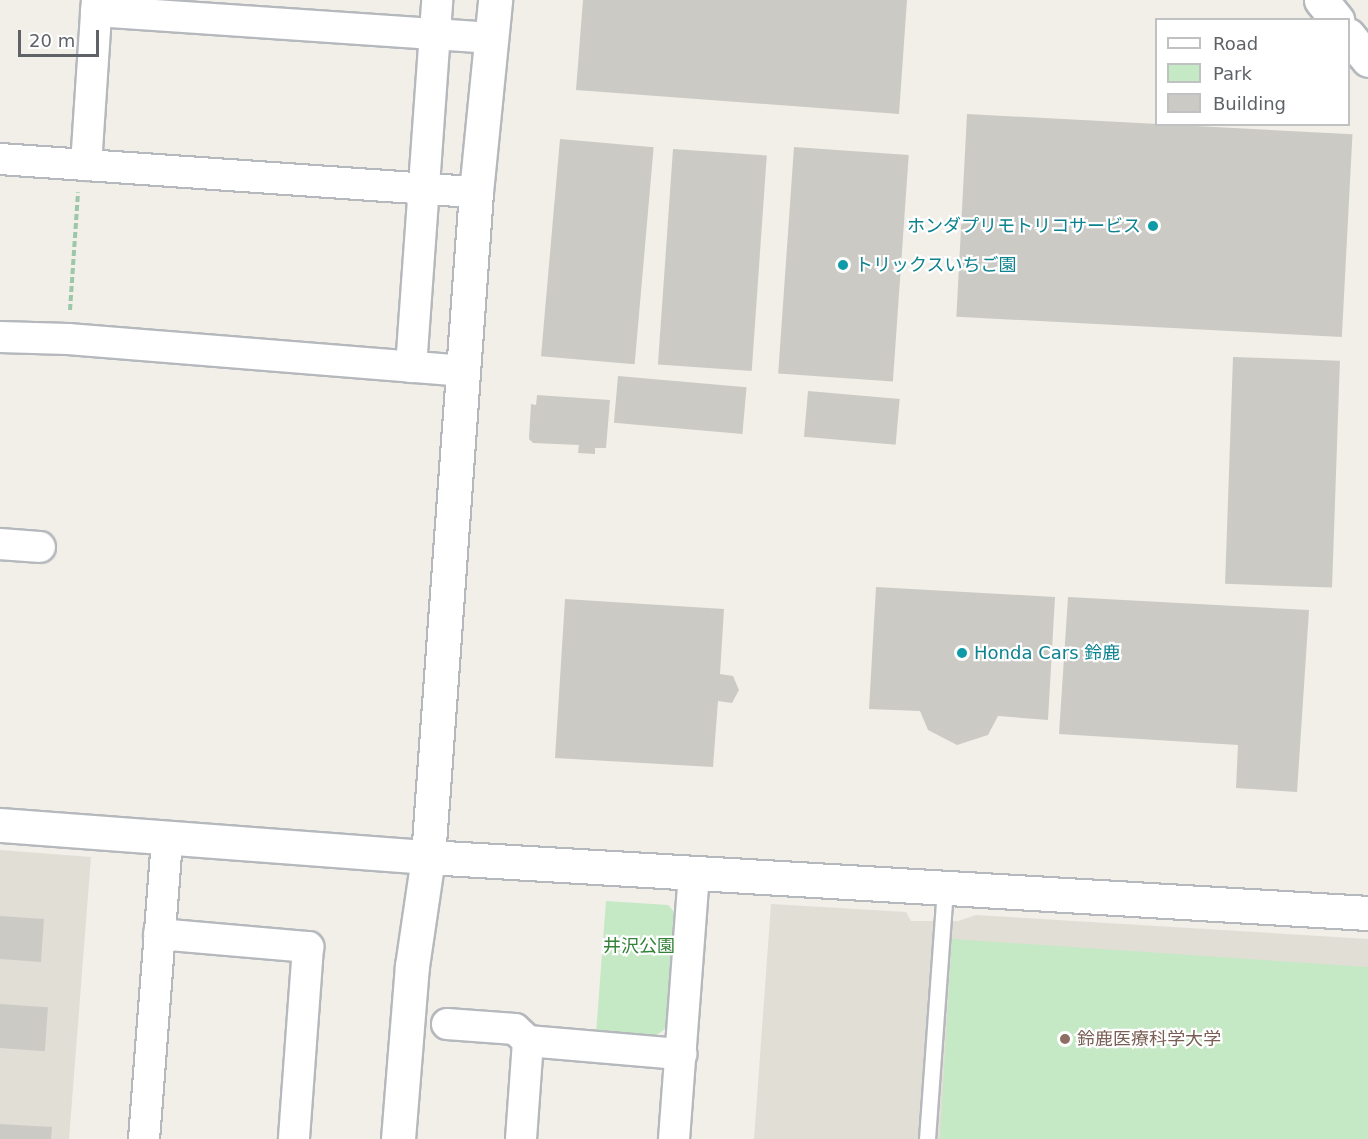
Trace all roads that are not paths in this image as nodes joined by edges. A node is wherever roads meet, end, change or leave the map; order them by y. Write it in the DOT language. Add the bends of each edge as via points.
graph roads {
  1 [pos="437,0"];
  2 [pos="495,0"];
  3 [pos="1321,0"];
  4 [pos="97,5"];
  5 [pos="1335,18"];
  6 [pos="435,33"];
  7 [pos="492,38"];
  8 [pos="1350,38"];
  9 [pos="1368,60"];
  10 [pos="0,159"];
  11 [pos="83,165"];
  12 [pos="423,189"];
  13 [pos="476,192"];
  14 [pos="0,338"];
  15 [pos="411,367"];
  16 [pos="462,371"];
  17 [pos="0,544"];
  18 [pos="40,548"];
  19 [pos="0,825"];
  20 [pos="167,837"];
  21 [pos="428,857"];
  22 [pos="694,873"];
  23 [pos="945,887"];
  24 [pos="1368,913"];
  25 [pos="159,934"];
  26 [pos="447,1024"];
  27 [pos="528,1041"];
  28 [pos="681,1054"];
  29 [pos="144,1139"];
  30 [pos="294,1139"];
  31 [pos="398,1139"];
  32 [pos="521,1139"];
  33 [pos="674,1139"];
  34 [pos="927,1139"];
  1 -- 6 [label="street"];
  2 -- 7 [label="street"];
  3 -- 5 [label="street"];
  4 -- 6 [label="street"];
  4 -- 11 [label="street"];
  6 -- 7 [label="street"];
  6 -- 12 [label="street"];
  7 -- 13 [label="street"];
  8 -- 9 [label="street"];
  10 -- 11 [label="street"];
  11 -- 12 [label="street"];
  12 -- 13 [label="street"];
  12 -- 15 [label="street"];
  13 -- 16 [label="street"];
  14 -- 15 [label="street" via="68,339"];
  15 -- 16 [label="street"];
  16 -- 21 [label="street"];
  17 -- 18 [label="street"];
  19 -- 20 [label="street"];
  20 -- 21 [label="street"];
  20 -- 25 [label="street"];
  21 -- 22 [label="street"];
  21 -- 31 [label="street" via="412,966"];
  22 -- 23 [label="street"];
  22 -- 28 [label="street"];
  23 -- 24 [label="street"];
  23 -- 34 [label="lane"];
  25 -- 29 [label="street"];
  25 -- 30 [label="street" via="308,947"];
  26 -- 27 [label="street" via="515,1029"];
  27 -- 28 [label="street"];
  27 -- 32 [label="street"];
  28 -- 33 [label="street"];
}
